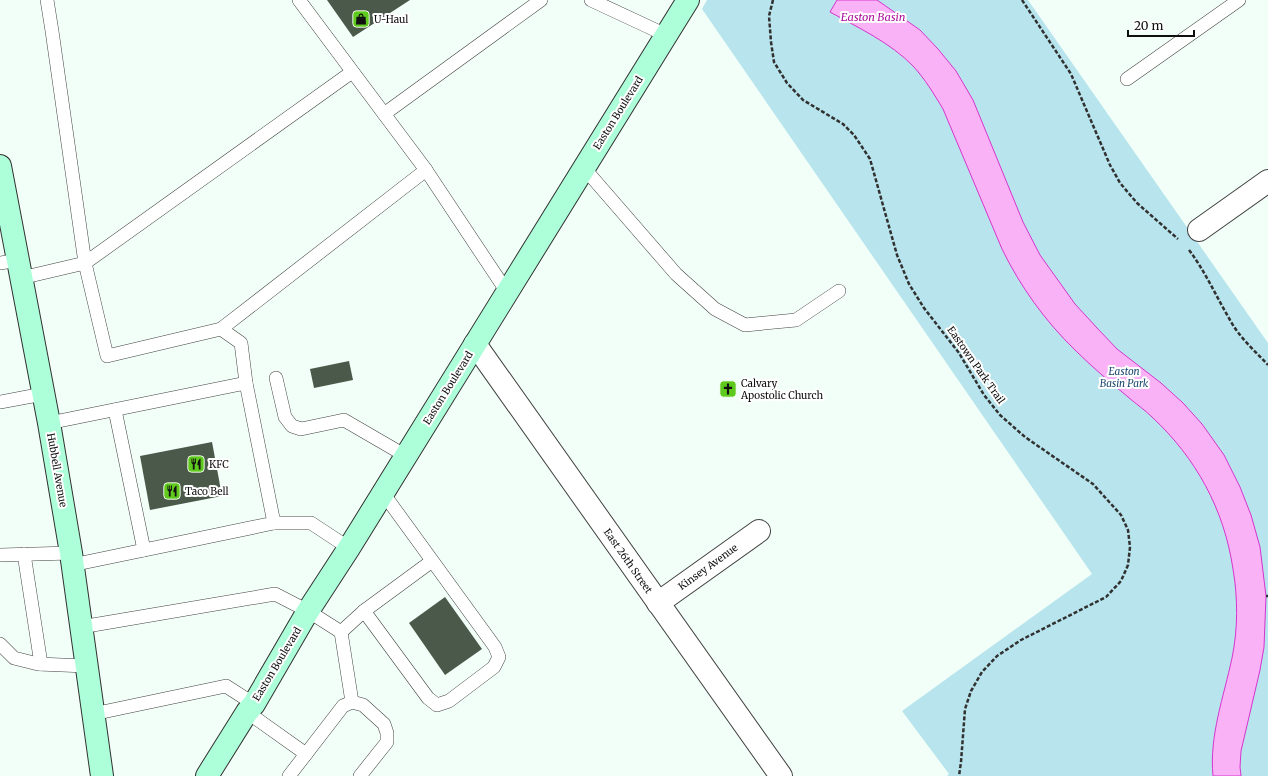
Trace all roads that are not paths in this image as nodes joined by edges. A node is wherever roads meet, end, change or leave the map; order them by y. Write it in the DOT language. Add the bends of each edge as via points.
graph roads {
  1 [pos="47,0"];
  2 [pos="299,0"];
  3 [pos="541,0"];
  4 [pos="591,0"];
  5 [pos="688,0"];
  6 [pos="1239,0"];
  7 [pos="666,35"];
  8 [pos="352,72"];
  9 [pos="1127,79"];
  10 [pos="384,114"];
  11 [pos="0,166"];
  12 [pos="584,168"];
  13 [pos="426,170"];
  14 [pos="1268,180"];
  15 [pos="1192,237"];
  16 [pos="84,263"];
  17 [pos="13,267"];
  18 [pos="839,290"];
  19 [pos="507,292"];
  20 [pos="222,329"];
  21 [pos="475,344"];
  22 [pos="276,378"];
  23 [pos="246,383"];
  24 [pos="43,394"];
  25 [pos="0,402"];
  26 [pos="115,410"];
  27 [pos="48,424"];
  28 [pos="406,456"];
  29 [pos="383,493"];
  30 [pos="274,523"];
  31 [pos="759,531"];
  32 [pos="349,548"];
  33 [pos="144,550"];
  34 [pos="24,554"];
  35 [pos="0,555"];
  36 [pos="72,559"];
  37 [pos="432,561"];
  38 [pos="658,603"];
  39 [pos="308,611"];
  40 [pos="364,611"];
  41 [pos="81,627"];
  42 [pos="341,632"];
  43 [pos="0,644"];
  44 [pos="41,664"];
  45 [pos="86,666"];
  46 [pos="352,702"];
  47 [pos="250,708"];
  48 [pos="93,714"];
  49 [pos="306,754"];
  50 [pos="102,776"];
  51 [pos="207,776"];
  52 [pos="289,776"];
  53 [pos="360,776"];
  54 [pos="781,776"];
  1 -- 16 [label="lane"];
  2 -- 8 [label="lane"];
  3 -- 10 [label="lane"];
  4 -- 7 [label="lane"];
  5 -- 7 [label="main road, Easton Boulevard"];
  6 -- 9 [label="lane"];
  7 -- 12 [label="main road, Easton Boulevard"];
  8 -- 10 [label="lane"];
  8 -- 16 [label="lane"];
  10 -- 13 [label="lane"];
  11 -- 17 [label="main road, Hubbell Avenue"];
  12 -- 18 [label="lane" via="676,274 715,309 745,325 796,320"];
  12 -- 19 [label="main road, Easton Boulevard"];
  13 -- 19 [label="lane"];
  13 -- 20 [label="lane"];
  14 -- 15 [label="street"];
  16 -- 17 [label="lane"];
  16 -- 20 [label="lane" via="107,356"];
  17 -- 24 [label="main road, Hubbell Avenue"];
  19 -- 21 [label="main road, Easton Boulevard"];
  20 -- 23 [label="lane" via="241,343"];
  21 -- 28 [label="main road, Easton Boulevard"];
  21 -- 38 [label="street, East 26th Street"];
  22 -- 28 [label="lane" via="285,417 292,426 302,429 344,420"];
  23 -- 26 [label="lane"];
  23 -- 30 [label="lane"];
  24 -- 25 [label="lane"];
  24 -- 27 [label="main road, Hubbell Avenue"];
  26 -- 27 [label="lane"];
  26 -- 33 [label="lane"];
  27 -- 36 [label="main road, Hubbell Avenue"];
  28 -- 29 [label="main road, Easton Boulevard"];
  29 -- 32 [label="main road, Easton Boulevard"];
  29 -- 37 [label="lane"];
  30 -- 32 [label="lane" via="311,523"];
  30 -- 33 [label="lane"];
  31 -- 38 [label="street, Kinsey Avenue"];
  32 -- 39 [label="main road, Easton Boulevard"];
  33 -- 36 [label="lane"];
  34 -- 35 [label="lane"];
  34 -- 36 [label="lane"];
  34 -- 44 [label="lane"];
  36 -- 41 [label="main road, Hubbell Avenue"];
  37 -- 40 [label="lane"];
  37 -- 40 [label="lane" via="495,647 499,657 494,667 449,701 437,704 428,698"];
  38 -- 54 [label="street, East 26th Street"];
  39 -- 41 [label="lane" via="276,594"];
  39 -- 42 [label="lane"];
  39 -- 47 [label="main road, Easton Boulevard"];
  40 -- 42 [label="lane"];
  41 -- 45 [label="main road, Hubbell Avenue"];
  42 -- 46 [label="lane"];
  43 -- 44 [label="lane" via="14,658"];
  44 -- 45 [label="lane"];
  45 -- 48 [label="main road, Hubbell Avenue"];
  46 -- 49 [label="lane" via="343,706"];
  46 -- 53 [label="lane" via="363,705 384,724 387,733 387,742"];
  47 -- 48 [label="lane" via="226,686"];
  47 -- 49 [label="lane"];
  47 -- 51 [label="main road, Easton Boulevard"];
  48 -- 50 [label="main road, Hubbell Avenue"];
  49 -- 52 [label="lane"];
}
